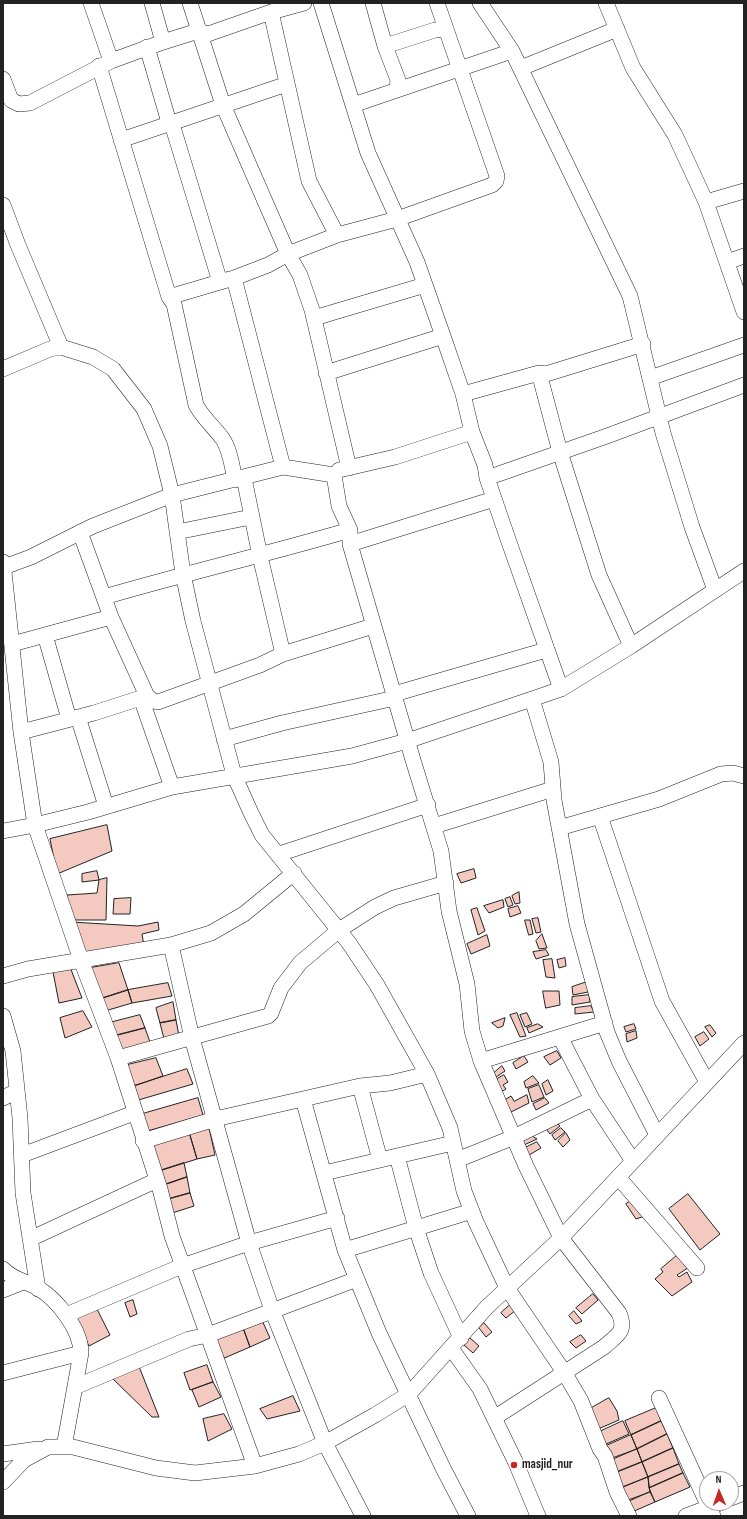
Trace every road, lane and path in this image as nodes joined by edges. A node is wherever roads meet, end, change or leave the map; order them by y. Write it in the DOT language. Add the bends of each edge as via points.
graph roads {
  1 [pos="91,3"];
  2 [pos="152,3"];
  3 [pos="190,3"];
  4 [pos="304,3"];
  5 [pos="321,3"];
  6 [pos="373,3"];
  7 [pos="437,3"];
  8 [pos="480,3"];
  9 [pos="606,3"];
  10 [pos="271,12"];
  11 [pos="617,29"];
  12 [pos="446,30"];
  13 [pos="198,31"];
  14 [pos="163,42"];
  15 [pos="385,46"];
  16 [pos="148,47"];
  17 [pos="512,51"];
  18 [pos="105,64"];
  19 [pos="460,68"];
  20 [pos="521,68"];
  21 [pos="4,82"];
  22 [pos="287,84"];
  23 [pos="398,90"];
  24 [pos="223,105"];
  25 [pos="353,105"];
  26 [pos="172,124"];
  27 [pos="121,140"];
  28 [pos="744,190"];
  29 [pos="706,202"];
  30 [pos="3,205"];
  31 [pos="397,219"];
  32 [pos="337,235"];
  33 [pos="288,254"];
  34 [pos="744,256"];
  35 [pos="727,262"];
  36 [pos="227,280"];
  37 [pos="425,285"];
  38 [pos="170,297"];
  39 [pos="744,312"];
  40 [pos="314,318"];
  41 [pos="443,336"];
  42 [pos="643,344"];
  43 [pos="744,345"];
  44 [pos="61,347"];
  45 [pos="3,369"];
  46 [pos="326,372"];
  47 [pos="539,373"];
  48 [pos="650,378"];
  49 [pos="744,385"];
  50 [pos="463,394"];
  51 [pos="660,417"];
  52 [pos="472,432"];
  53 [pos="560,452"];
  54 [pos="283,467"];
  55 [pos="348,468"];
  56 [pos="334,475"];
  57 [pos="487,478"];
  58 [pos="239,479"];
  59 [pos="172,495"];
  60 [pos="494,499"];
  61 [pos="252,516"];
  62 [pos="80,532"];
  63 [pos="177,532"];
  64 [pos="350,537"];
  65 [pos="260,556"];
  66 [pos="4,565"];
  67 [pos="744,571"];
  68 [pos="183,574"];
  69 [pos="715,590"];
  70 [pos="104,597"];
  71 [pos="111,617"];
  72 [pos="373,626"];
  73 [pos="45,635"];
  74 [pos="12,644"];
  75 [pos="631,646"];
  76 [pos="546,650"];
  77 [pos="284,654"];
  78 [pos="9,669"];
  79 [pos="210,683"];
  80 [pos="561,689"];
  81 [pos="394,696"];
  82 [pos="144,697"];
  83 [pos="532,699"];
  84 [pos="73,718"];
  85 [pos="21,732"];
  86 [pos="224,739"];
  87 [pos="407,741"];
  88 [pos="234,775"];
  89 [pos="744,776"];
  90 [pos="172,787"];
  91 [pos="553,789"];
  92 [pos="428,805"];
  93 [pos="106,806"];
  94 [pos="600,816"];
  95 [pos="36,825"];
  96 [pos="434,826"];
  97 [pos="559,828"];
  98 [pos="3,831"];
  99 [pos="279,854"];
  100 [pos="294,873"];
  101 [pos="446,883"];
  102 [pos="339,930"];
  103 [pos="171,945"];
  104 [pos="81,960"];
  105 [pos="3,976"];
  106 [pos="3,1016"];
  107 [pos="605,1023"];
  108 [pos="560,1037"];
  109 [pos="192,1038"];
  110 [pos="744,1043"];
  111 [pos="118,1058"];
  112 [pos="481,1061"];
  113 [pos="427,1074"];
  114 [pos="706,1082"];
  115 [pos="360,1086"];
  116 [pos="17,1091"];
  117 [pos="3,1098"];
  118 [pos="303,1099"];
  119 [pos="592,1099"];
  120 [pos="134,1113"];
  121 [pos="215,1119"];
  122 [pos="657,1135"];
  123 [pos="514,1137"];
  124 [pos="143,1141"];
  125 [pos="453,1143"];
  126 [pos="22,1155"];
  127 [pos="397,1156"];
  128 [pos="380,1160"];
  129 [pos="457,1160"];
  130 [pos="633,1161"];
  131 [pos="324,1173"];
  132 [pos="618,1177"];
  133 [pos="157,1180"];
  134 [pos="472,1211"];
  135 [pos="337,1218"];
  136 [pos="416,1228"];
  137 [pos="561,1238"];
  138 [pos="30,1239"];
  139 [pos="249,1243"];
  140 [pos="345,1250"];
  141 [pos="182,1266"];
  142 [pos="697,1268"];
  143 [pos="3,1269"];
  144 [pos="357,1279"];
  145 [pos="22,1282"];
  146 [pos="38,1288"];
  147 [pos="507,1288"];
  148 [pos="3,1290"];
  149 [pos="272,1310"];
  150 [pos="66,1315"];
  151 [pos="208,1335"];
  152 [pos="456,1343"];
  153 [pos="81,1353"];
  154 [pos="564,1372"];
  155 [pos="3,1373"];
  156 [pos="75,1387"];
  157 [pos="409,1394"];
  158 [pos="659,1398"];
  159 [pos="494,1418"];
  160 [pos="325,1443"];
  161 [pos="48,1447"];
  162 [pos="64,1447"];
  163 [pos="3,1454"];
  164 [pos="255,1466"];
  165 [pos="699,1479"];
  166 [pos="3,1482"];
  167 [pos="706,1511"];
  168 [pos="363,1516"];
  169 [pos="468,1516"];
  170 [pos="538,1516"];
  171 [pos="629,1516"];
  172 [pos="686,1516"];
  1 -- 18 [label="street"];
  2 -- 14 [label="street"];
  3 -- 13 [label="street"];
  4 -- 10 [label="street"];
  5 -- 25 [label="street"];
  6 -- 15 [label="street"];
  7 -- 12 [label="street"];
  8 -- 17 [label="street"];
  9 -- 11 [label="street"];
  10 -- 13 [label="street" via="208,34"];
  10 -- 22 [label="street"];
  11 -- 20 [label="street"];
  11 -- 29 [label="street" via="634,68 675,135"];
  12 -- 15 [label="street" via="435,30"];
  12 -- 19 [label="street"];
  13 -- 14 [label="street"];
  13 -- 24 [label="street"];
  14 -- 16 [label="street"];
  15 -- 23 [label="street" via="398,80"];
  16 -- 18 [label="street"];
  16 -- 26 [label="street" via="168,119"];
  17 -- 19 [label="street"];
  17 -- 20 [label="street"];
  18 -- 21 [label="street" via="30,103 19,104 11,100"];
  18 -- 27 [label="street"];
  19 -- 23 [label="street"];
  19 -- 31 [label="street" via="497,176 496,181 492,185"];
  20 -- 42 [label="street" via="630,296"];
  22 -- 24 [label="street"];
  22 -- 32 [label="street" via="309,181"];
  23 -- 25 [label="street"];
  24 -- 26 [label="street"];
  24 -- 33 [label="street"];
  25 -- 31 [label="street" via="368,153"];
  26 -- 27 [label="street"];
  26 -- 36 [label="street"];
  27 -- 38 [label="street"];
  28 -- 29 [label="street"];
  29 -- 35 [label="street"];
  30 -- 44 [label="street"];
  31 -- 32 [label="street"];
  31 -- 37 [label="street"];
  32 -- 33 [label="street"];
  33 -- 36 [label="street" via="268,265"];
  33 -- 40 [label="street" via="300,275"];
  34 -- 35 [label="street"];
  35 -- 39 [label="street"];
  36 -- 38 [label="street"];
  36 -- 54 [label="street"];
  37 -- 40 [label="street"];
  37 -- 41 [label="street"];
  38 -- 58 [label="street" via="174,304 196,405 227,447"];
  40 -- 46 [label="street"];
  41 -- 46 [label="street"];
  41 -- 50 [label="street"];
  42 -- 47 [label="street" via="546,374"];
  42 -- 48 [label="street"];
  43 -- 48 [label="street"];
  44 -- 45 [label="street" via="50,349"];
  44 -- 59 [label="street" via="93,357 114,369 144,408 160,446"];
  46 -- 55 [label="street"];
  47 -- 50 [label="street"];
  47 -- 53 [label="street"];
  48 -- 51 [label="street"];
  49 -- 51 [label="street"];
  50 -- 52 [label="street"];
  51 -- 53 [label="street"];
  51 -- 69 [label="street" via="692,527"];
  52 -- 55 [label="street" via="395,457"];
  52 -- 57 [label="street" via="485,465"];
  53 -- 57 [label="street"];
  53 -- 75 [label="street" via="599,575"];
  54 -- 56 [label="street"];
  54 -- 58 [label="street"];
  55 -- 56 [label="street" via="339,470"];
  56 -- 64 [label="street" via="339,506"];
  57 -- 60 [label="street"];
  58 -- 59 [label="street"];
  58 -- 61 [label="street"];
  59 -- 62 [label="street" via="139,506"];
  59 -- 63 [label="street"];
  60 -- 64 [label="street"];
  60 -- 76 [label="street"];
  61 -- 63 [label="street"];
  61 -- 65 [label="street"];
  62 -- 66 [label="street" via="31,557"];
  62 -- 70 [label="street"];
  63 -- 68 [label="street"];
  64 -- 65 [label="street"];
  64 -- 72 [label="street"];
  65 -- 68 [label="street"];
  65 -- 77 [label="street"];
  66 -- 74 [label="street"];
  67 -- 69 [label="street"];
  68 -- 70 [label="street"];
  68 -- 79 [label="street"];
  69 -- 75 [label="street"];
  70 -- 71 [label="street"];
  71 -- 73 [label="street"];
  71 -- 82 [label="street"];
  72 -- 77 [label="street"];
  72 -- 81 [label="street"];
  73 -- 74 [label="street"];
  73 -- 84 [label="street"];
  74 -- 78 [label="street"];
  75 -- 80 [label="street"];
  76 -- 80 [label="street"];
  76 -- 81 [label="street"];
  77 -- 79 [label="street"];
  78 -- 85 [label="street"];
  79 -- 82 [label="street" via="158,702"];
  79 -- 86 [label="street"];
  80 -- 83 [label="street"];
  81 -- 86 [label="street"];
  81 -- 87 [label="street"];
  82 -- 84 [label="street"];
  82 -- 90 [label="street"];
  83 -- 87 [label="street"];
  83 -- 91 [label="street" via="551,762"];
  84 -- 85 [label="street"];
  84 -- 93 [label="street"];
  85 -- 95 [label="street"];
  86 -- 88 [label="street"];
  87 -- 88 [label="street" via="352,756"];
  87 -- 92 [label="street"];
  88 -- 90 [label="street"];
  88 -- 99 [label="street" via="262,835"];
  89 -- 94 [label="street" via="733,772 721,774 659,799"];
  90 -- 93 [label="street"];
  91 -- 96 [label="street"];
  91 -- 97 [label="street"];
  92 -- 96 [label="street"];
  92 -- 99 [label="street"];
  93 -- 95 [label="street"];
  94 -- 97 [label="street"];
  94 -- 114 [label="street" via="662,1001"];
  95 -- 98 [label="street"];
  95 -- 104 [label="street"];
  96 -- 101 [label="street"];
  97 -- 107 [label="street" via="577,924"];
  99 -- 100 [label="street"];
  100 -- 102 [label="street"];
  100 -- 103 [label="street" via="244,914 211,933"];
  101 -- 102 [label="street" via="394,898 374,907"];
  101 -- 112 [label="street" via="452,928 467,984 472,1031"];
  102 -- 109 [label="street" via="300,963 281,988 268,1016"];
  102 -- 113 [label="street" via="377,985"];
  103 -- 104 [label="street"];
  103 -- 109 [label="street"];
  104 -- 105 [label="street"];
  104 -- 111 [label="street"];
  106 -- 116 [label="street" via="13,1051"];
  107 -- 108 [label="street"];
  107 -- 122 [label="street" via="619,1061"];
  108 -- 112 [label="street"];
  108 -- 119 [label="street"];
  109 -- 111 [label="street"];
  109 -- 121 [label="street"];
  110 -- 114 [label="street"];
  111 -- 120 [label="street"];
  112 -- 123 [label="street"];
  113 -- 115 [label="street" via="390,1083"];
  113 -- 125 [label="street" via="450,1128"];
  114 -- 122 [label="street"];
  115 -- 118 [label="street"];
  115 -- 128 [label="street"];
  116 -- 117 [label="street"];
  116 -- 126 [label="street"];
  118 -- 121 [label="street"];
  118 -- 131 [label="street"];
  119 -- 123 [label="street"];
  119 -- 130 [label="street"];
  120 -- 124 [label="street"];
  120 -- 126 [label="street"];
  121 -- 124 [label="street"];
  121 -- 139 [label="street"];
  122 -- 130 [label="street"];
  123 -- 129 [label="street"];
  123 -- 137 [label="street"];
  124 -- 133 [label="street"];
  125 -- 127 [label="street"];
  125 -- 129 [label="street"];
  126 -- 138 [label="street" via="23,1193"];
  127 -- 128 [label="street"];
  127 -- 136 [label="street"];
  128 -- 131 [label="street"];
  129 -- 134 [label="street" via="464,1191"];
  130 -- 132 [label="street"];
  131 -- 135 [label="street"];
  132 -- 137 [label="street"];
  132 -- 142 [label="street"];
  133 -- 138 [label="street"];
  133 -- 141 [label="street"];
  134 -- 136 [label="street"];
  134 -- 147 [label="street"];
  135 -- 139 [label="street"];
  135 -- 140 [label="street"];
  136 -- 140 [label="street"];
  136 -- 152 [label="street"];
  137 -- 147 [label="street"];
  137 -- 154 [label="street" via="619,1313 623,1322 623,1327 604,1347"];
  138 -- 146 [label="street"];
  139 -- 141 [label="street"];
  139 -- 149 [label="street"];
  140 -- 144 [label="street"];
  141 -- 150 [label="street"];
  141 -- 151 [label="street"];
  143 -- 145 [label="street"];
  144 -- 149 [label="street"];
  144 -- 157 [label="street" via="378,1333"];
  145 -- 146 [label="street"];
  145 -- 148 [label="street"];
  146 -- 150 [label="street"];
  147 -- 152 [label="street"];
  147 -- 154 [label="street"];
  149 -- 151 [label="street"];
  149 -- 160 [label="street"];
  150 -- 153 [label="street" via="81,1343"];
  151 -- 156 [label="street" via="189,1339"];
  151 -- 164 [label="street"];
  152 -- 157 [label="street"];
  152 -- 159 [label="street"];
  153 -- 155 [label="street"];
  153 -- 156 [label="street"];
  154 -- 159 [label="street"];
  154 -- 171 [label="street" via="581,1401"];
  156 -- 162 [label="street"];
  157 -- 160 [label="street"];
  157 -- 169 [label="street"];
  158 -- 165 [label="street"];
  159 -- 170 [label="street"];
  160 -- 164 [label="street" via="300,1454"];
  160 -- 168 [label="street"];
  161 -- 162 [label="street"];
  161 -- 163 [label="street"];
  161 -- 166 [label="street" via="24,1460"];
  162 -- 164 [label="street" via="118,1457 156,1468 195,1473"];
  167 -- 172 [label="street"];
}
